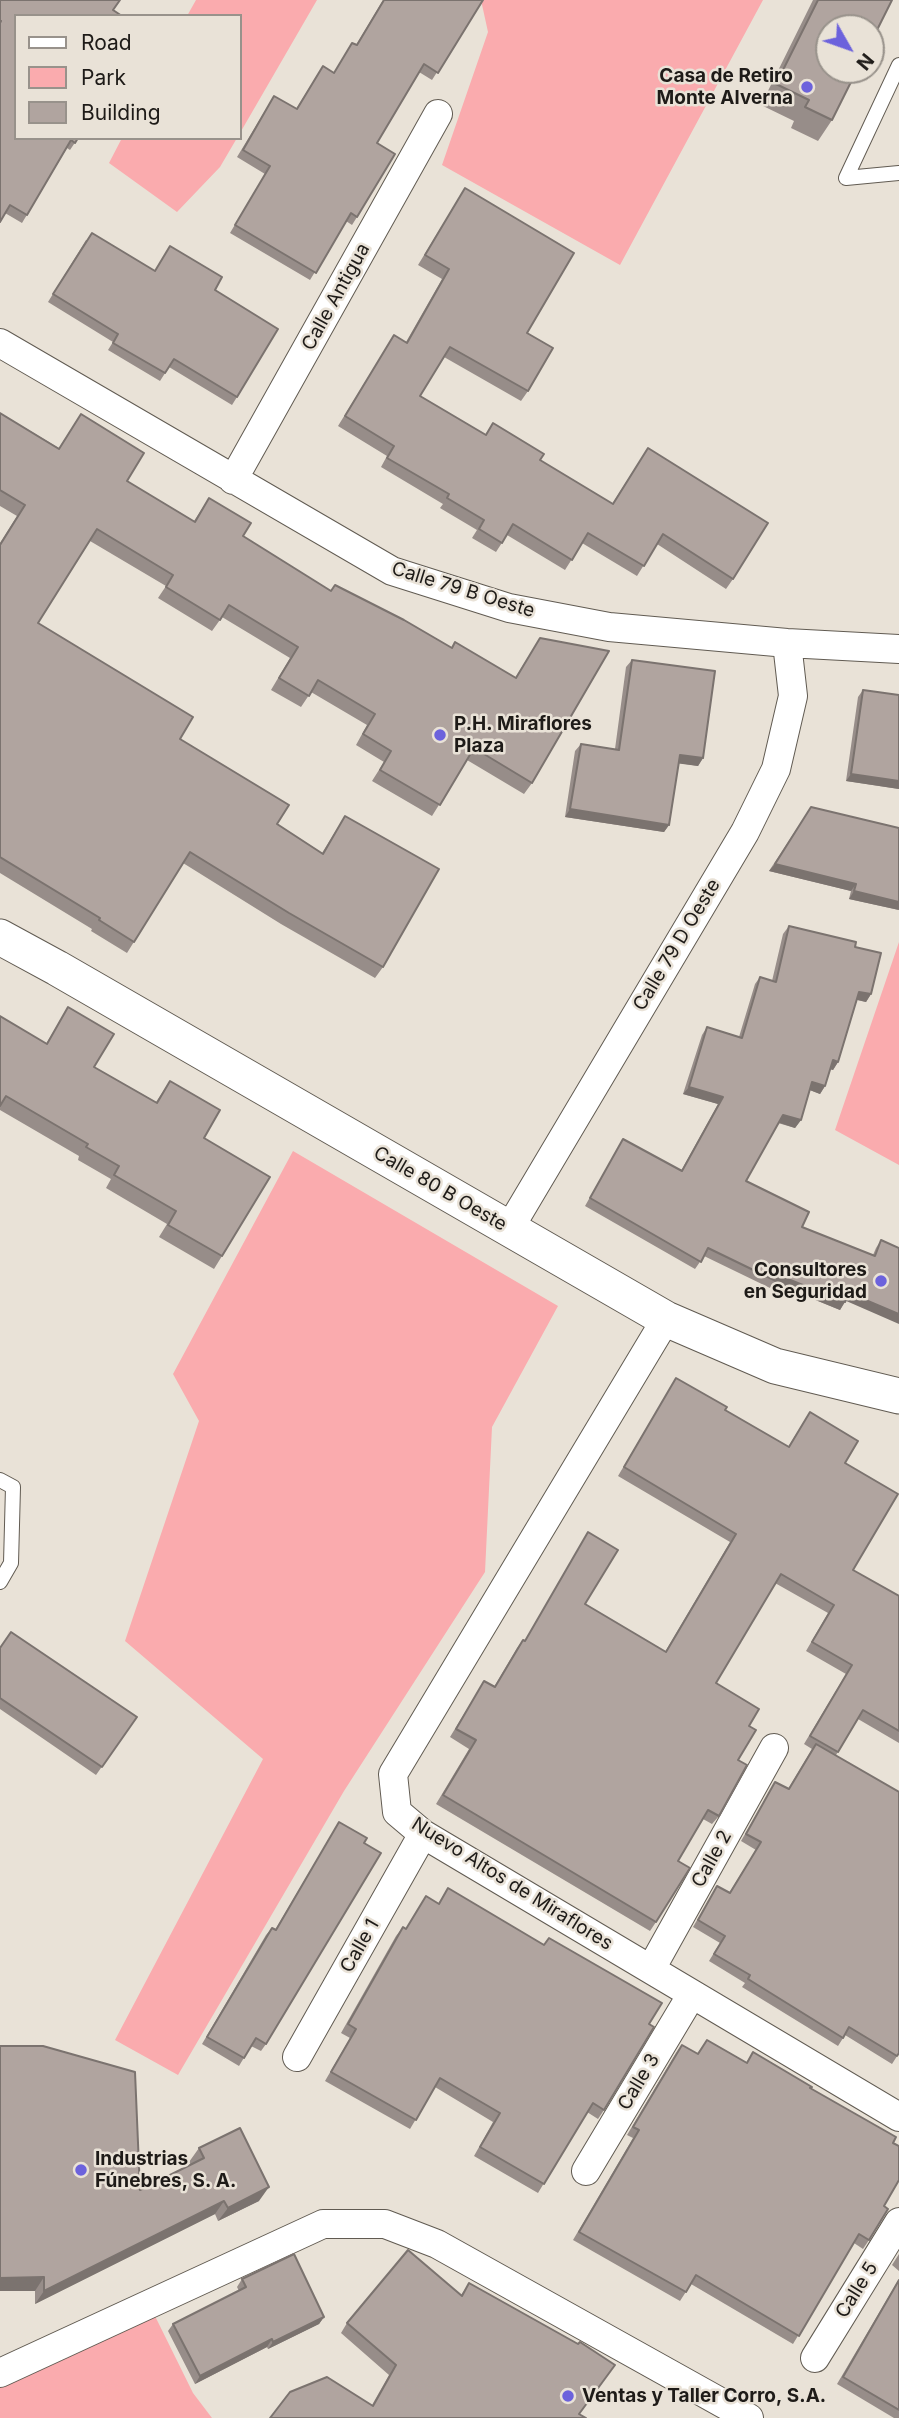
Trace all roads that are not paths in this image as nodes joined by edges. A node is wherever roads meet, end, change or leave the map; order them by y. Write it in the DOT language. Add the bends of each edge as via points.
graph roads {
  1 [pos="899,65"];
  2 [pos="438,114"];
  3 [pos="899,173"];
  4 [pos="0,343"];
  5 [pos="233,480"];
  6 [pos="787,643"];
  7 [pos="899,649"];
  8 [pos="0,937"];
  9 [pos="509,1229"];
  10 [pos="666,1319"];
  11 [pos="899,1396"];
  12 [pos="0,1480"];
  13 [pos="0,1582"];
  14 [pos="774,1748"];
  15 [pos="423,1834"];
  16 [pos="651,1969"];
  17 [pos="692,1994"];
  18 [pos="297,2057"];
  19 [pos="899,2117"];
  20 [pos="586,2171"];
  21 [pos="899,2222"];
  22 [pos="815,2358"];
  23 [pos="0,2373"];
  24 [pos="749,2418"];
  1 -- 3 [label="lane" via="846,178"];
  2 -- 5 [label="street, Calle Antigua"];
  4 -- 5 [label="street, Calle 79 B Oeste"];
  5 -- 6 [label="street, Calle 79 B Oeste" via="392,571 509,608 609,627"];
  6 -- 7 [label="street, Calle 79 B Oeste"];
  6 -- 9 [label="street, Calle 79 D Oeste" via="793,696 776,769 745,832"];
  8 -- 9 [label="street, Calle 80 B Oeste"];
  9 -- 10 [label="street, Calle 80 B Oeste"];
  10 -- 11 [label="street, Calle 80 B Oeste" via="775,1366"];
  10 -- 15 [label="street, Nuevo Altos de Miraflores" via="393,1773 397,1812"];
  12 -- 13 [label="lane" via="13,1487 11,1563"];
  14 -- 16 [label="street, Calle 2"];
  15 -- 16 [label="street, Nuevo Altos de Miraflores"];
  15 -- 18 [label="street, Calle 1"];
  16 -- 17 [label="street, Nuevo Altos de Miraflores"];
  17 -- 19 [label="street, Nuevo Altos de Miraflores"];
  17 -- 20 [label="street, Calle 3"];
  21 -- 22 [label="street, Calle 5"];
  23 -- 24 [label="street" via="323,2224 385,2224 437,2244"];
}
